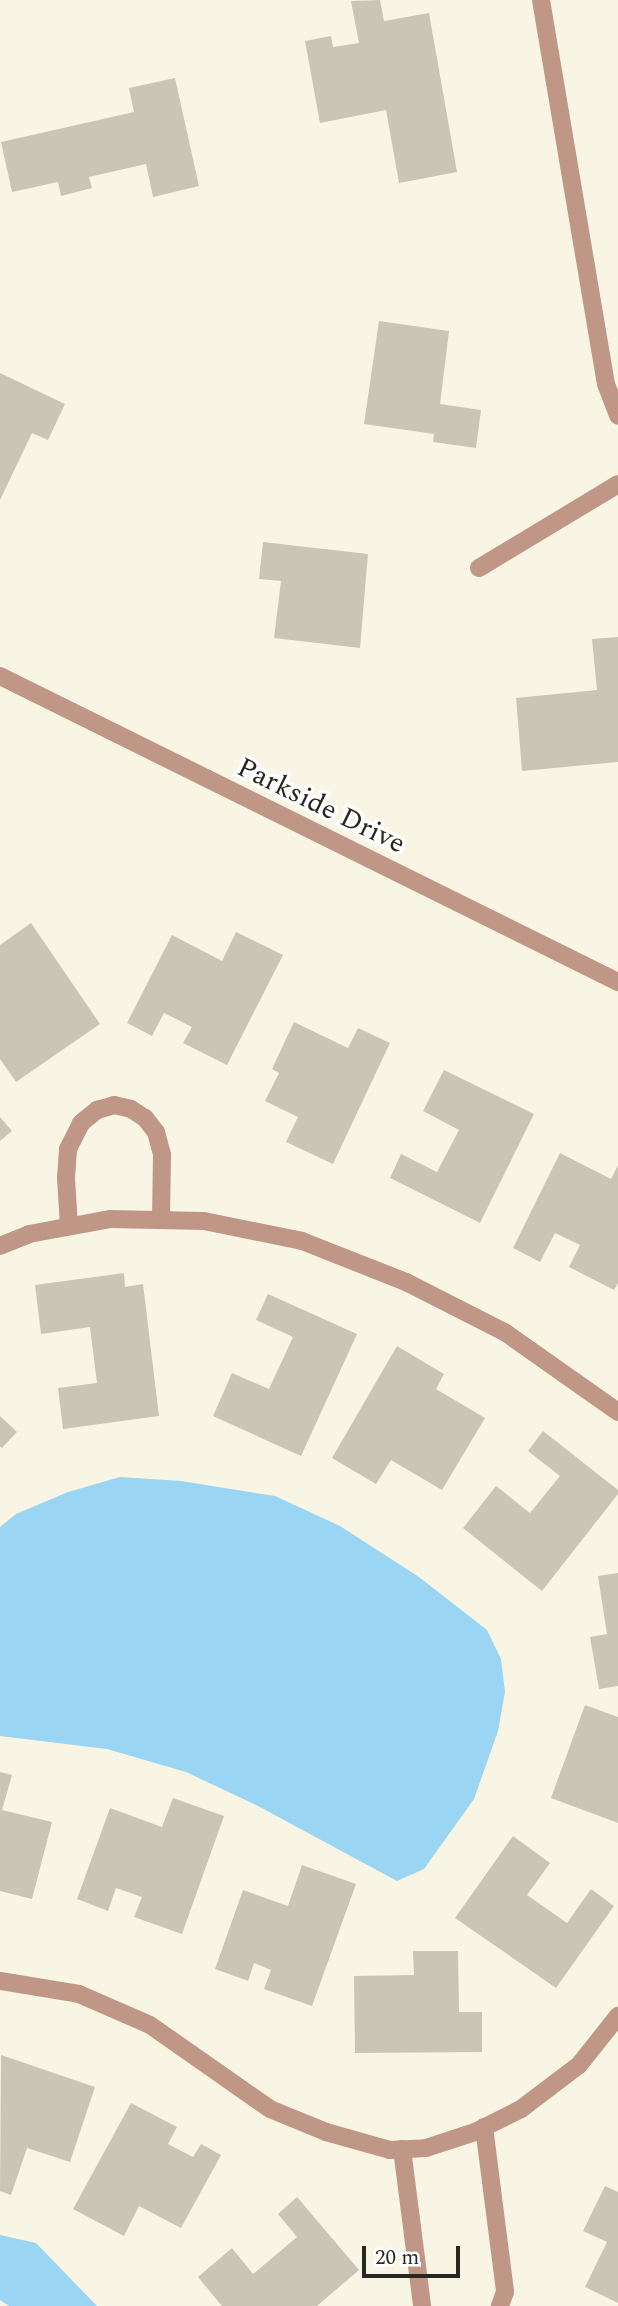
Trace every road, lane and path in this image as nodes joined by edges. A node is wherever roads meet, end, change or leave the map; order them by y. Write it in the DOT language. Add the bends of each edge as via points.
graph roads {
  1 [pos="541,0"];
  2 [pos="618,416"];
  3 [pos="618,484"];
  4 [pos="479,568"];
  5 [pos="0,676"];
  6 [pos="618,982"];
  7 [pos="161,1220"];
  8 [pos="69,1226"];
  9 [pos="0,1246"];
  10 [pos="618,1412"];
  11 [pos="0,1981"];
  12 [pos="618,2016"];
  13 [pos="484,2127"];
  14 [pos="401,2149"];
  15 [pos="422,2306"];
  16 [pos="500,2306"];
  1 -- 2 [label="street" via="606,383"];
  3 -- 4 [label="street"];
  5 -- 6 [label="street, Parkside Drive"];
  7 -- 8 [label="street" via="110,1219"];
  7 -- 8 [label="street" via="162,1155 156,1132 145,1118 114,1105 97,1110 81,1123 68,1149"];
  7 -- 10 [label="street" via="204,1221 302,1241 406,1282 506,1333"];
  8 -- 9 [label="street"];
  11 -- 14 [label="street" via="79,1994 150,2025 270,2109 326,2132"];
  12 -- 13 [label="street" via="579,2065 522,2109"];
  13 -- 14 [label="street" via="426,2148"];
  13 -- 16 [label="street" via="505,2292"];
  14 -- 15 [label="street"];
}
